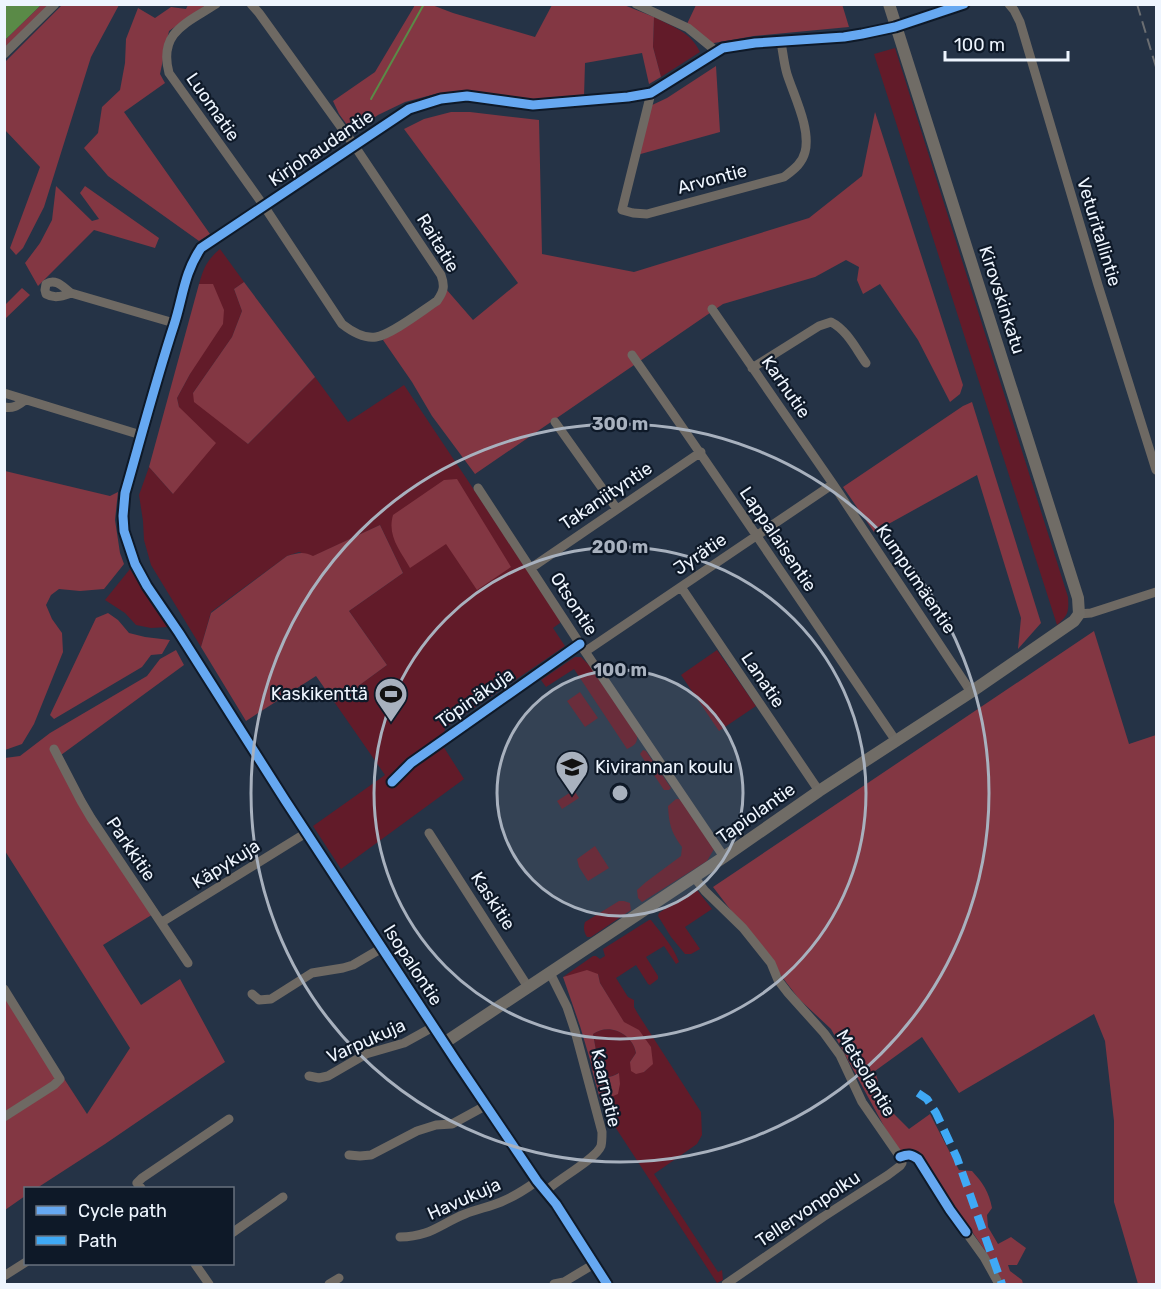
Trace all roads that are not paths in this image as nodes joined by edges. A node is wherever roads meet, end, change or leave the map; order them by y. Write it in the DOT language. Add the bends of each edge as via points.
graph roads {
  1 [pos="55,4"];
  2 [pos="216,4"];
  3 [pos="251,4"];
  4 [pos="636,4"];
  5 [pos="889,4"];
  6 [pos="964,4"];
  7 [pos="1009,4"];
  8 [pos="648,7"];
  9 [pos="895,27"];
  10 [pos="781,42"];
  11 [pos="716,51"];
  12 [pos="4,54"];
  13 [pos="651,93"];
  14 [pos="354,145"];
  15 [pos="264,206"];
  16 [pos="71,293"];
  17 [pos="712,309"];
  18 [pos="174,323"];
  19 [pos="632,355"];
  20 [pos="866,363"];
  21 [pos="752,368"];
  22 [pos="4,393"];
  23 [pos="25,400"];
  24 [pos="4,407"];
  25 [pos="555,422"];
  26 [pos="141,435"];
  27 [pos="701,452"];
  28 [pos="1156,470"];
  29 [pos="833,484"];
  30 [pos="478,488"];
  31 [pos="617,508"];
  32 [pos="756,536"];
  33 [pos="531,568"];
  34 [pos="681,587"];
  35 [pos="1156,592"];
  36 [pos="1079,610"];
  37 [pos="586,651"];
  38 [pos="196,659"];
  39 [pos="971,692"];
  40 [pos="896,741"];
  41 [pos="54,748"];
  42 [pos="819,791"];
  43 [pos="306,832"];
  44 [pos="429,833"];
  45 [pos="724,857"];
  46 [pos="694,877"];
  47 [pos="162,922"];
  48 [pos="382,948"];
  49 [pos="189,963"];
  50 [pos="550,973"];
  51 [pos="528,987"];
  52 [pos="4,990"];
  53 [pos="252,994"];
  54 [pos="434,1027"];
  55 [pos="444,1043"];
  56 [pos="309,1076"];
  57 [pos="485,1106"];
  58 [pos="4,1117"];
  59 [pos="229,1119"];
  60 [pos="349,1155"];
  61 [pos="900,1157"];
  62 [pos="141,1183"];
  63 [pos="542,1186"];
  64 [pos="283,1197"];
  65 [pos="234,1232"];
  66 [pos="966,1232"];
  67 [pos="400,1237"];
  68 [pos="24,1263"];
  69 [pos="594,1264"];
  70 [pos="196,1265"];
  71 [pos="4,1276"];
  72 [pos="339,1278"];
  73 [pos="209,1284"];
  74 [pos="329,1284"];
  75 [pos="554,1284"];
  76 [pos="608,1284"];
  77 [pos="726,1284"];
  78 [pos="999,1284"];
  1 -- 12 [label="street"];
  2 -- 15 [label="street, Luomatie" via="180,27 166,49 166,61 169,73"];
  3 -- 14 [label="street"];
  4 -- 8 [label="street"];
  5 -- 9 [label="street, Kirovskinkatu"];
  6 -- 9 [label="street"];
  7 -- 28 [label="street, Veturitallintie" via="1020,22"];
  8 -- 11 [label="street" via="688,28"];
  9 -- 10 [label="street, Kirjohaudantie" via="844,37"];
  9 -- 36 [label="street, Kirovskinkatu"];
  10 -- 11 [label="street, Kirjohaudantie"];
  10 -- 13 [label="street, Arvontie" via="806,140 801,160 784,177 647,214 622,210"];
  11 -- 13 [label="street, Kirjohaudantie"];
  13 -- 14 [label="street, Kirjohaudantie" via="533,105 467,96 441,99 409,110"];
  14 -- 15 [label="street, Kirjohaudantie"];
  14 -- 15 [label="street, Raitatie" via="441,274 445,284 437,301 387,334 375,338 351,332"];
  15 -- 18 [label="street, Kirjohaudantie" via="201,248 188,272"];
  16 -- 18 [label="street"];
  17 -- 21 [label="street, Karhutie"];
  18 -- 26 [label="street, Kirjohaudantie"];
  19 -- 27 [label="street, Lappalaisentie"];
  20 -- 21 [label="street" via="831,322"];
  21 -- 29 [label="street, Karhutie"];
  22 -- 23 [label="street"];
  23 -- 24 [label="street" via="11,409"];
  23 -- 26 [label="street"];
  25 -- 31 [label="street"];
  26 -- 38 [label="street, Kirjohaudantie" via="125,493 124,531 141,576"];
  27 -- 31 [label="street, Takaniityntie"];
  27 -- 32 [label="street, Lappalaisentie"];
  29 -- 32 [label="street, Jyrätie"];
  29 -- 39 [label="street, Kumpumäentie"];
  30 -- 33 [label="street, Otsontie"];
  31 -- 33 [label="street, Takaniityntie"];
  32 -- 34 [label="street, Jyrätie"];
  32 -- 40 [label="street, Lappalaisentie"];
  33 -- 37 [label="street, Otsontie"];
  34 -- 37 [label="street, Jyrätie"];
  34 -- 42 [label="street, Lanatie"];
  35 -- 36 [label="street" via="1091,613"];
  36 -- 39 [label="street, Tapiolantie" via="1074,621"];
  37 -- 45 [label="street, Otsontie"];
  38 -- 43 [label="street, Isopalontie"];
  39 -- 40 [label="street, Tapiolantie"];
  40 -- 42 [label="street, Tapiolantie"];
  41 -- 47 [label="street, Parkkitie" via="76,794"];
  42 -- 45 [label="street, Tapiolantie"];
  43 -- 47 [label="street, Käpykuja"];
  43 -- 48 [label="street, Isopalontie"];
  44 -- 51 [label="street, Kaskitie"];
  45 -- 46 [label="street, Tapiolantie"];
  46 -- 50 [label="street, Tapiolantie"];
  46 -- 61 [label="street, Metsolantie" via="743,928 771,963 788,993 830,1040 856,1092"];
  47 -- 49 [label="street, Parkkitie"];
  48 -- 53 [label="street" via="354,965 312,973 271,999 260,1000"];
  48 -- 54 [label="street, Isopalontie"];
  50 -- 51 [label="street, Tapiolantie"];
  50 -- 63 [label="street, Kaarnatie" via="575,1031 602,1132 600,1147 593,1156 553,1184"];
  51 -- 55 [label="street, Tapiolantie"];
  52 -- 58 [label="street" via="60,1079"];
  54 -- 55 [label="street, Isopalontie"];
  54 -- 56 [label="street, Varpukuja" via="404,1043 366,1054 328,1076"];
  55 -- 57 [label="street, Isopalontie"];
  57 -- 60 [label="street" via="452,1124 417,1131 371,1155"];
  57 -- 63 [label="street, Isopalontie"];
  59 -- 62 [label="street"];
  61 -- 77 [label="street, Tellervonpolku" via="902,1163 896,1170"];
  63 -- 67 [label="street, Havukuja" via="462,1215 427,1233"];
  63 -- 69 [label="street, Isopalontie"];
  64 -- 65 [label="street"];
  66 -- 78 [label="street"];
  68 -- 71 [label="street"];
  69 -- 75 [label="street"];
  69 -- 76 [label="street, Isopalontie"];
  70 -- 73 [label="street"];
  72 -- 74 [label="street"];
}
